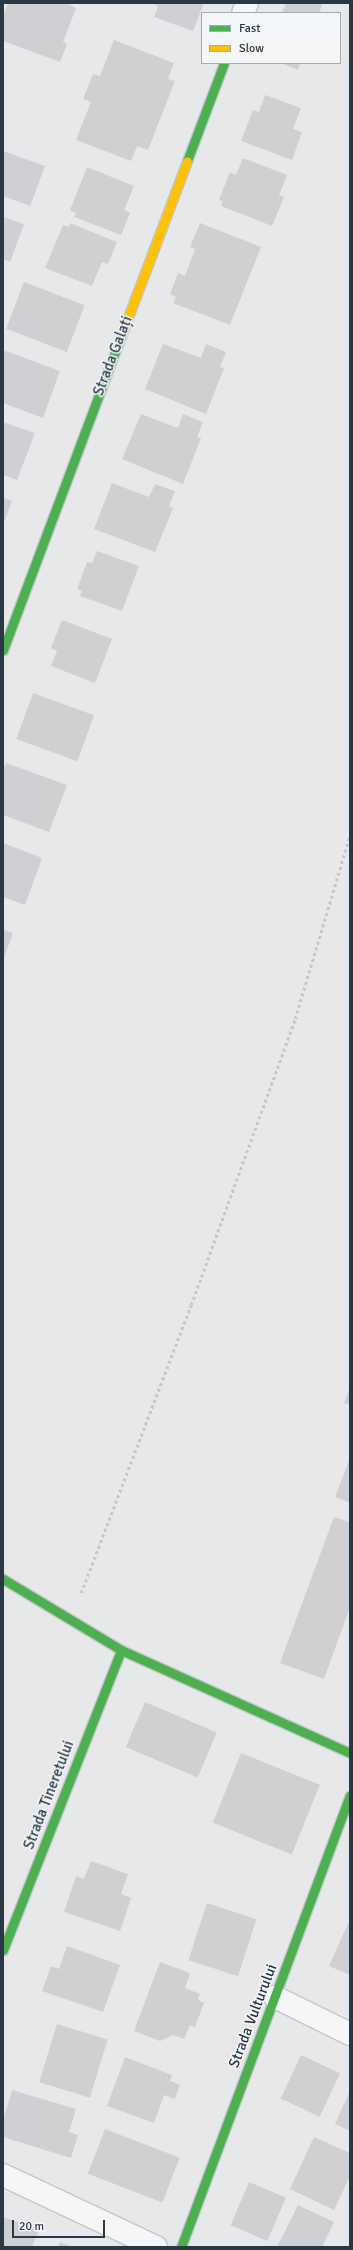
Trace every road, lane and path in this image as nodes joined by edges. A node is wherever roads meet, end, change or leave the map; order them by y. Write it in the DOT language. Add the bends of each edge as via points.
graph roads {
  1 [pos="224,64"];
  2 [pos="3,650"];
  3 [pos="350,835"];
  4 [pos="3,1579"];
  5 [pos="71,1617"];
  6 [pos="121,1650"];
  7 [pos="350,1752"];
  8 [pos="350,1796"];
  9 [pos="3,1950"];
  10 [pos="276,1996"];
  11 [pos="350,2034"];
  12 [pos="3,2174"];
  13 [pos="156,2247"];
  14 [pos="181,2247"];
  1 -- 2 [label="street, Strada Galați"];
  3 -- 5 [label="path" via="292,1026 189,1312"];
  4 -- 5 [label="street"];
  5 -- 6 [label="street"];
  6 -- 7 [label="street"];
  6 -- 9 [label="street, Strada Tineretului"];
  8 -- 10 [label="street, Strada Vulturului"];
  10 -- 11 [label="street"];
  10 -- 14 [label="street, Strada Vulturului"];
  12 -- 13 [label="street"];
}
